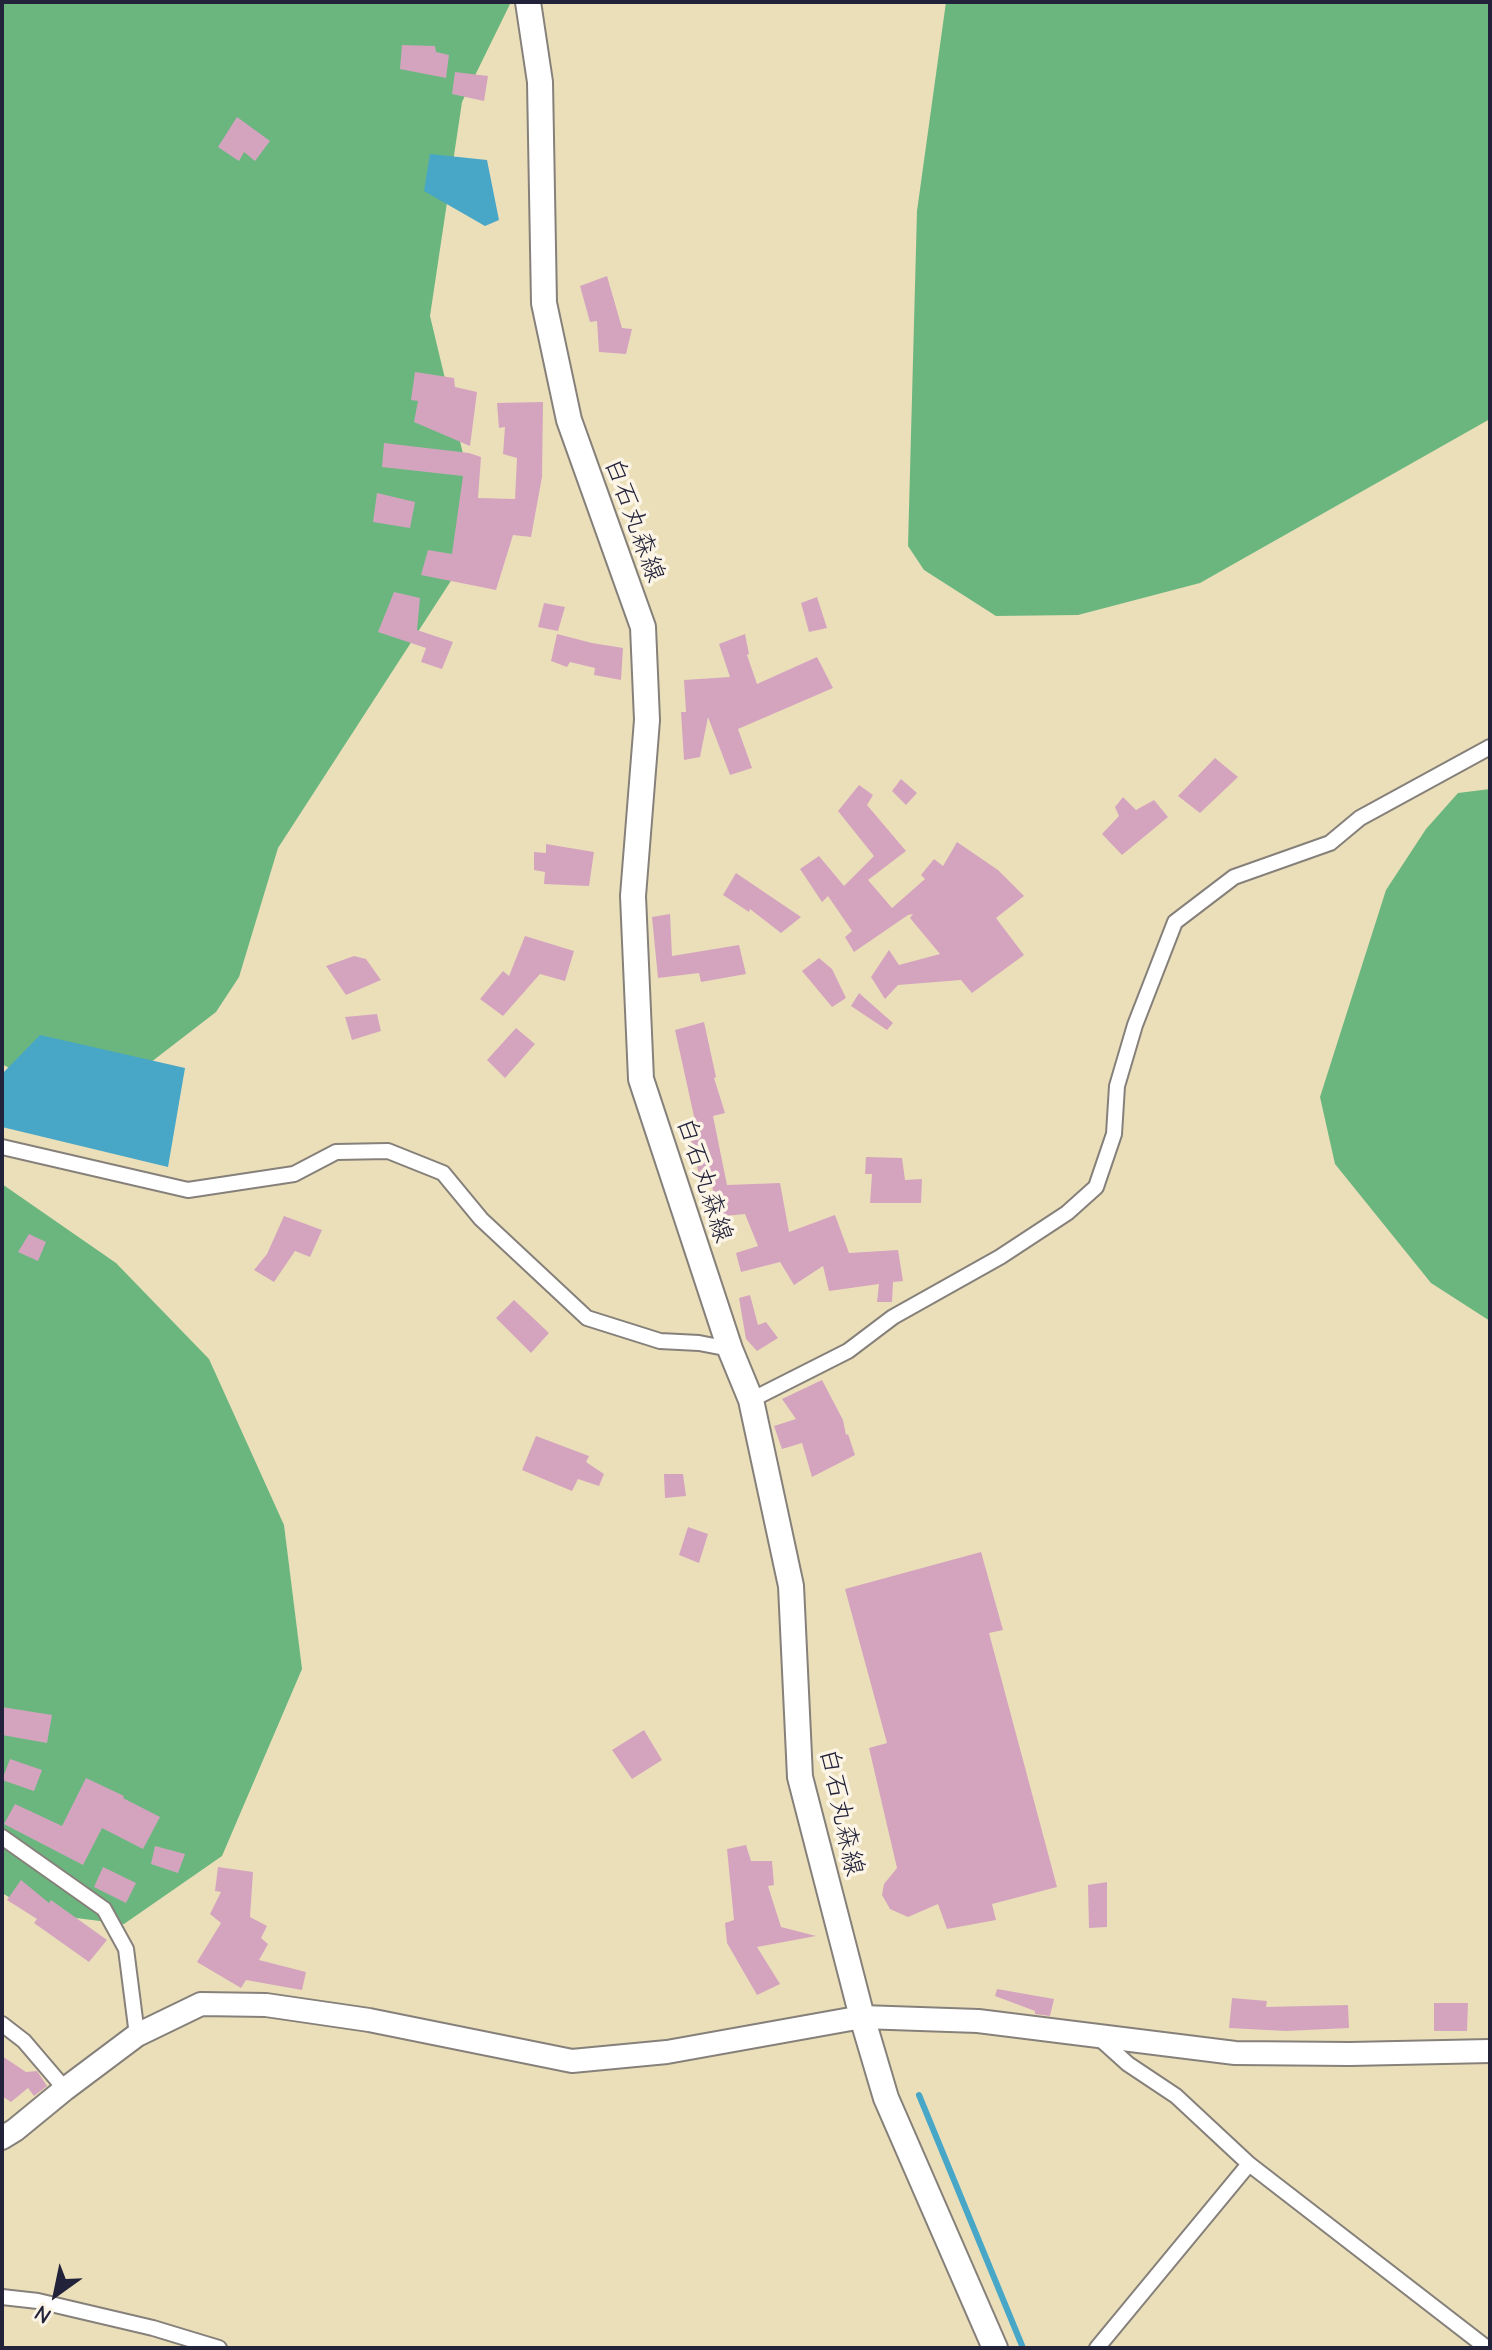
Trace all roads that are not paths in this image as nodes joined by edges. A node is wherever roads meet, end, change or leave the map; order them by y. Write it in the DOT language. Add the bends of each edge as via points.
graph roads {
  1 [pos="528,2"];
  2 [pos="1490,747"];
  3 [pos="2,1147"];
  4 [pos="730,1349"];
  5 [pos="751,1400"];
  6 [pos="2,1837"];
  7 [pos="862,2017"];
  8 [pos="2,2024"];
  9 [pos="1095,2034"];
  10 [pos="137,2035"];
  11 [pos="1490,2051"];
  12 [pos="65,2089"];
  13 [pos="2,2138"];
  14 [pos="1249,2164"];
  15 [pos="2,2297"];
  16 [pos="219,2348"];
  17 [pos="995,2348"];
  18 [pos="1097,2348"];
  19 [pos="1487,2348"];
  1 -- 4 [label="main road, 白石丸森線" via="540,82 544,303 569,420 643,627 647,720 633,896 641,1079"];
  2 -- 5 [label="street" via="1360,818 1330,843 1234,877 1175,922 1135,1025 1117,1086 1114,1134 1096,1187 1067,1213 893,1317 848,1351"];
  3 -- 4 [label="street" via="188,1190 294,1174 336,1152 388,1151 443,1173 481,1219 587,1318 660,1341"];
  4 -- 5 [label="main road, 白石丸森線"];
  5 -- 7 [label="main road, 白石丸森線" via="791,1586 800,1777"];
  6 -- 10 [label="street" via="104,1909 126,1949"];
  7 -- 9 [label="street" via="978,2021"];
  7 -- 10 [label="street" via="667,2052 572,2061 266,2005 201,2004"];
  7 -- 17 [label="main road, 白石丸森線" via="886,2098"];
  8 -- 12 [label="street"];
  9 -- 11 [label="street" via="1235,2053"];
  9 -- 14 [label="street" via="1176,2096"];
  10 -- 12 [label="street"];
  12 -- 13 [label="street"];
  14 -- 18 [label="street"];
  14 -- 19 [label="street"];
  15 -- 16 [label="street" via="153,2328"];
}
